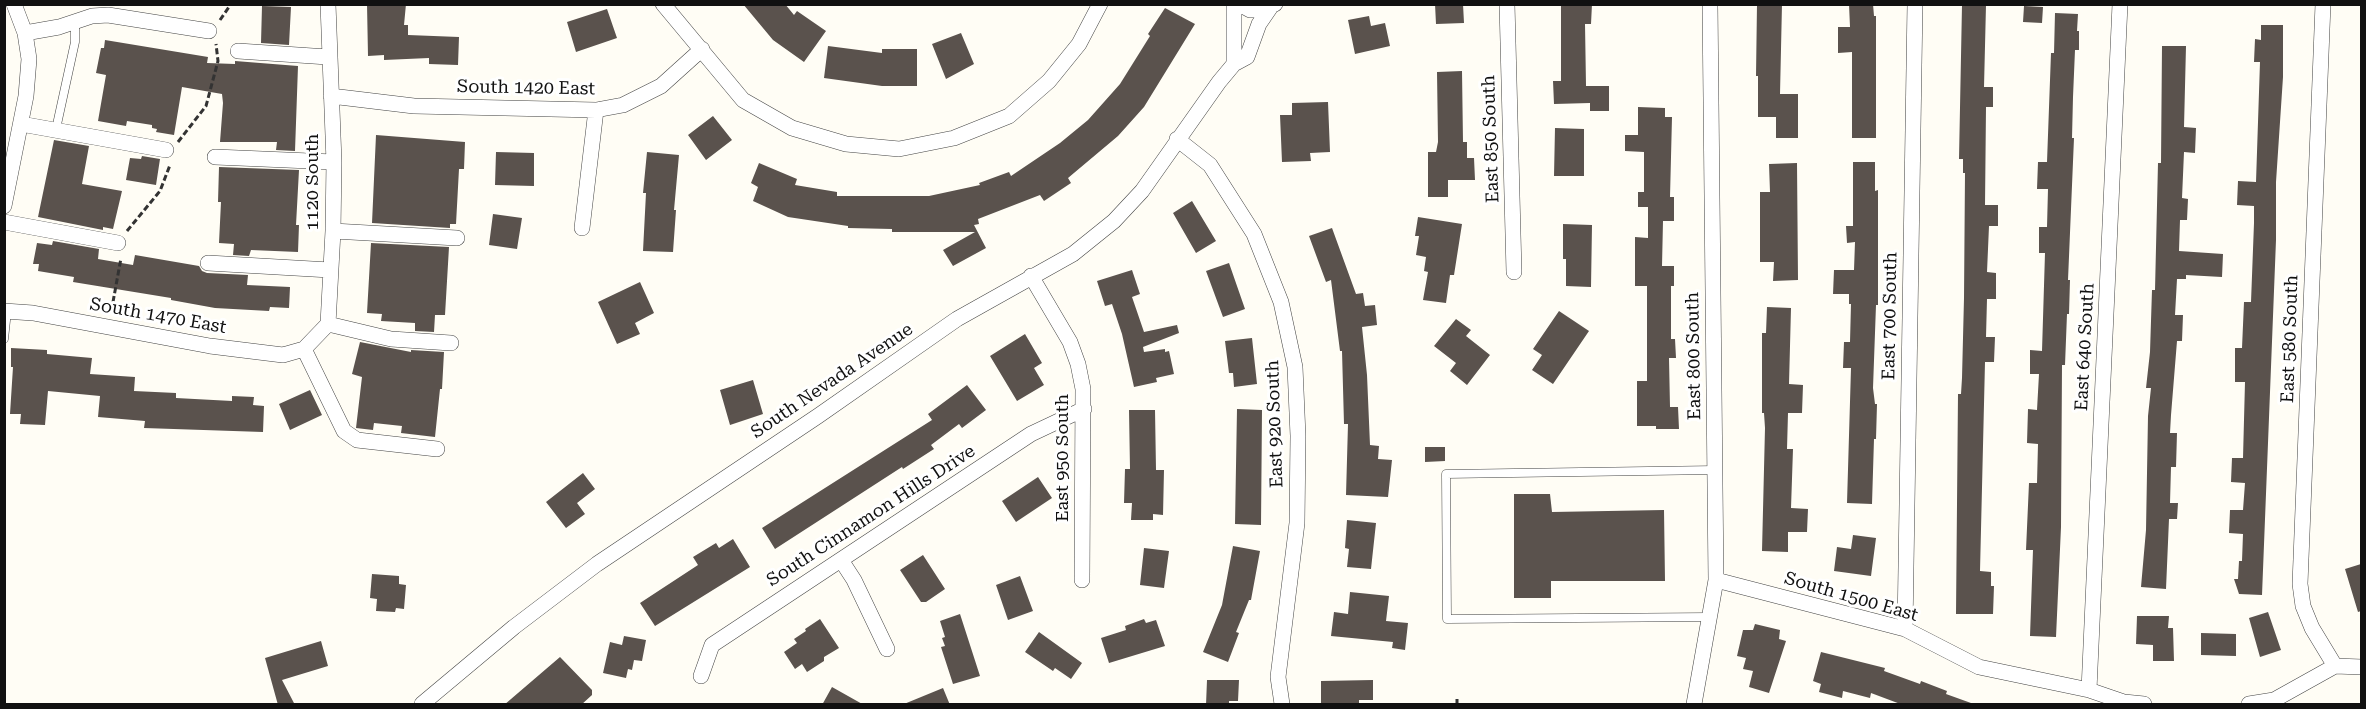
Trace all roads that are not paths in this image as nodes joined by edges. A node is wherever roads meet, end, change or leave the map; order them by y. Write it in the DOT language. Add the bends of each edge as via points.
graph roads {
  1 [pos="14,4"];
  2 [pos="328,4"];
  3 [pos="663,4"];
  4 [pos="1100,4"];
  5 [pos="1234,4"];
  6 [pos="1239,4"];
  7 [pos="1507,4"];
  8 [pos="1710,4"];
  9 [pos="1915,4"];
  10 [pos="2120,4"];
  11 [pos="2323,4"];
  12 [pos="1272,6"];
  13 [pos="75,22"];
  14 [pos="209,31"];
  15 [pos="25,33"];
  16 [pos="702,49"];
  17 [pos="238,51"];
  18 [pos="328,57"];
  19 [pos="1234,64"];
  20 [pos="331,96"];
  21 [pos="596,110"];
  22 [pos="56,129"];
  23 [pos="14,131"];
  24 [pos="1177,139"];
  25 [pos="166,150"];
  26 [pos="214,157"];
  27 [pos="334,162"];
  28 [pos="4,206"];
  29 [pos="4,222"];
  30 [pos="582,228"];
  31 [pos="333,231"];
  32 [pos="457,238"];
  33 [pos="118,243"];
  34 [pos="208,263"];
  35 [pos="330,270"];
  36 [pos="1514,272"];
  37 [pos="1031,276"];
  38 [pos="6,311"];
  39 [pos="328,324"];
  40 [pos="4,339"];
  41 [pos="451,343"];
  42 [pos="304,350"];
  43 [pos="1084,409"];
  44 [pos="436,449"];
  45 [pos="1715,470"];
  46 [pos="841,560"];
  47 [pos="1082,580"];
  48 [pos="1716,580"];
  49 [pos="1710,617"];
  50 [pos="1905,629"];
  51 [pos="886,649"];
  52 [pos="2335,666"];
  53 [pos="2361,667"];
  54 [pos="701,676"];
  55 [pos="2089,690"];
  56 [pos="422,705"];
  57 [pos="1282,705"];
  58 [pos="1694,705"];
  59 [pos="2144,705"];
  60 [pos="2249,705"];
  1 -- 15 [label="street"];
  2 -- 18 [label="street, 1120 South"];
  3 -- 16 [label="street"];
  4 -- 16 [label="street" via="1079,44 1049,81 1009,116 954,138 899,149 846,144 792,128 743,100"];
  5 -- 19 [label="street"];
  6 -- 12 [label="street" via="1250,10"];
  7 -- 36 [label="street, East 850 South"];
  8 -- 45 [label="street, East 800 South"];
  9 -- 50 [label="street, East 700 South"];
  10 -- 55 [label="street, East 640 South"];
  11 -- 52 [label="street, East 580 South" via="2300,584 2312,628"];
  12 -- 19 [label="street, South Nevada Avenue" via="1259,24 1247,57"];
  13 -- 14 [label="street" via="108,15"];
  13 -- 15 [label="street"];
  13 -- 22 [label="lane" via="75,42"];
  15 -- 23 [label="street" via="29,58"];
  16 -- 21 [label="street, South 1420 East" via="661,86 623,105"];
  17 -- 18 [label="street"];
  18 -- 20 [label="street, 1120 South"];
  19 -- 24 [label="street, South Nevada Avenue"];
  20 -- 21 [label="street, South 1420 East" via="414,106"];
  20 -- 27 [label="street, 1120 South"];
  21 -- 30 [label="street"];
  22 -- 23 [label="street"];
  22 -- 25 [label="street"];
  23 -- 28 [label="street"];
  24 -- 37 [label="street, South Nevada Avenue" via="1142,191 1114,221 1073,254"];
  24 -- 57 [label="street, East 920 South" via="1210,165 1254,234 1281,303 1295,367 1297,523 1278,676"];
  26 -- 27 [label="street"];
  27 -- 31 [label="street, 1120 South"];
  29 -- 33 [label="street"];
  31 -- 32 [label="street"];
  31 -- 35 [label="street, 1120 South"];
  34 -- 35 [label="street"];
  35 -- 39 [label="street, 1120 South"];
  37 -- 43 [label="street, East 950 South" via="1070,342"];
  37 -- 56 [label="street, South Nevada Avenue" via="957,319 597,564 514,627"];
  38 -- 40 [label="lane"];
  38 -- 42 [label="street, South 1470 East" via="210,346 283,355"];
  39 -- 41 [label="street" via="391,339"];
  39 -- 42 [label="street"];
  42 -- 44 [label="street" via="344,431 357,440"];
  43 -- 46 [label="street, South Cinnamon Hills Drive" via="1031,434"];
  43 -- 47 [label="street, East 950 South"];
  45 -- 48 [label="street, East 800 South"];
  45 -- 49 [label="lane" via="1446,474 1447,620"];
  46 -- 51 [label="street"];
  46 -- 54 [label="street, South Cinnamon Hills Drive" via="712,645"];
  48 -- 49 [label="street, East 800 South"];
  48 -- 50 [label="street, South 1500 East"];
  49 -- 58 [label="street, East 800 South"];
  50 -- 55 [label="street, South 1500 East" via="1978,667"];
  52 -- 53 [label="street"];
  52 -- 60 [label="street" via="2274,700"];
  55 -- 59 [label="street, South 1500 East"];
}
